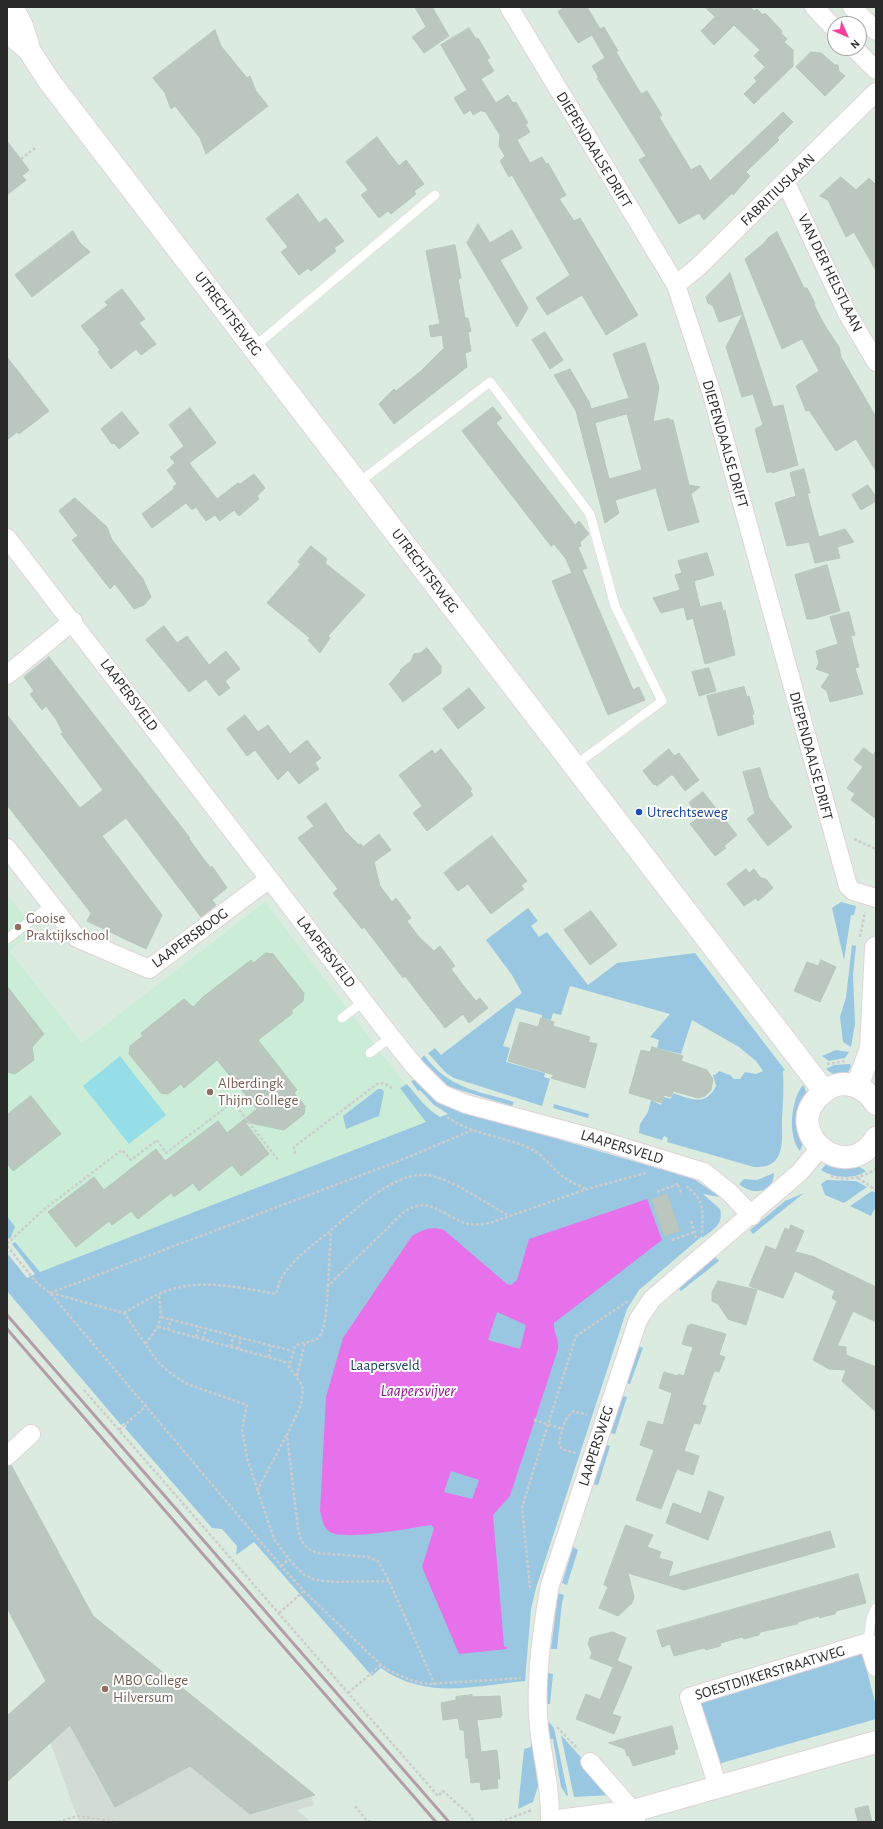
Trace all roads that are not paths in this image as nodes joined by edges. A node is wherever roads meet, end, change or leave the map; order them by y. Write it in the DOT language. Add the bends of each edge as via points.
graph roads {
  1 [pos="12,7"];
  2 [pos="509,7"];
  3 [pos="814,7"];
  4 [pos="852,7"];
  5 [pos="827,21"];
  6 [pos="7,28"];
  7 [pos="876,31"];
  8 [pos="29,50"];
  9 [pos="862,56"];
  10 [pos="876,70"];
  11 [pos="876,92"];
  12 [pos="786,182"];
  13 [pos="435,195"];
  14 [pos="676,285"];
  15 [pos="253,348"];
  16 [pos="876,362"];
  17 [pos="358,483"];
  18 [pos="7,538"];
  19 [pos="73,622"];
  20 [pos="7,675"];
  21 [pos="574,766"];
  22 [pos="7,848"];
  23 [pos="269,879"];
  24 [pos="876,898"];
  25 [pos="50,905"];
  26 [pos="7,939"];
  27 [pos="876,948"];
  28 [pos="364,1001"];
  29 [pos="342,1018"];
  30 [pos="391,1037"];
  31 [pos="370,1053"];
  32 [pos="857,1086"];
  33 [pos="824,1091"];
  34 [pos="876,1104"];
  35 [pos="820,1148"];
  36 [pos="872,1150"];
  37 [pos="752,1216"];
  38 [pos="31,1434"];
  39 [pos="7,1456"];
  40 [pos="876,1608"];
  41 [pos="868,1642"];
  42 [pos="876,1667"];
  43 [pos="876,1742"];
  44 [pos="590,1762"];
  45 [pos="718,1787"];
  46 [pos="551,1817"];
  47 [pos="635,1817"];
  1 -- 8 [label="main road, UTRECHTSEWEG" via="24,31"];
  2 -- 14 [label="street, DIEPENDAALSE DRIFT"];
  3 -- 5 [label="street"];
  4 -- 7 [label="street"];
  6 -- 8 [label="main road, UTRECHTSEWEG"];
  8 -- 15 [label="main road, UTRECHTSEWEG" via="49,81"];
  9 -- 10 [label="street"];
  11 -- 12 [label="street, FABRITIUSLAAN"];
  12 -- 14 [label="street, FABRITIUSLAAN"];
  12 -- 16 [label="street, VAN DER HELSTLAAN" via="847,313"];
  13 -- 15 [label="lane"];
  14 -- 24 [label="street, DIEPENDAALSE DRIFT" via="711,391 848,886"];
  15 -- 17 [label="main road, UTRECHTSEWEG"];
  17 -- 21 [label="main road, UTRECHTSEWEG"];
  17 -- 21 [label="lane" via="490,382 590,514 615,606 662,701"];
  18 -- 19 [label="street, LAAPERSVELD"];
  19 -- 20 [label="street"];
  19 -- 23 [label="street, LAAPERSVELD"];
  21 -- 33 [label="main road, UTRECHTSEWEG"];
  22 -- 25 [label="street, LAAPERSBOOG"];
  23 -- 25 [label="street, LAAPERSBOOG" via="149,969 77,938"];
  23 -- 28 [label="street, LAAPERSVELD"];
  25 -- 26 [label="lane"];
  27 -- 32 [label="main road" via="871,1049"];
  28 -- 29 [label="lane"];
  28 -- 30 [label="street, LAAPERSVELD"];
  30 -- 31 [label="lane"];
  30 -- 37 [label="street, LAAPERSVELD" via="416,1068 442,1094 466,1104 593,1138 704,1172 729,1192"];
  32 -- 33 [label="main road" via="839,1085"];
  32 -- 34 [label="main road"];
  33 -- 35 [label="main road" via="814,1100 808,1121 810,1132"];
  35 -- 36 [label="main road" via="843,1157"];
  35 -- 37 [label="street, LAAPERSWEG" via="800,1172"];
  37 -- 46 [label="street, LAAPERSWEG" via="652,1299 638,1320 550,1585 545,1613 538,1705"];
  38 -- 39 [label="street"];
  40 -- 41 [label="lane" via="870,1618"];
  41 -- 42 [label="street"];
  41 -- 45 [label="street, SOESTDIJKERSTRAATWEG" via="689,1697"];
  43 -- 45 [label="main road"];
  44 -- 47 [label="street"];
  45 -- 47 [label="main road"];
  46 -- 47 [label="main road"];
}
